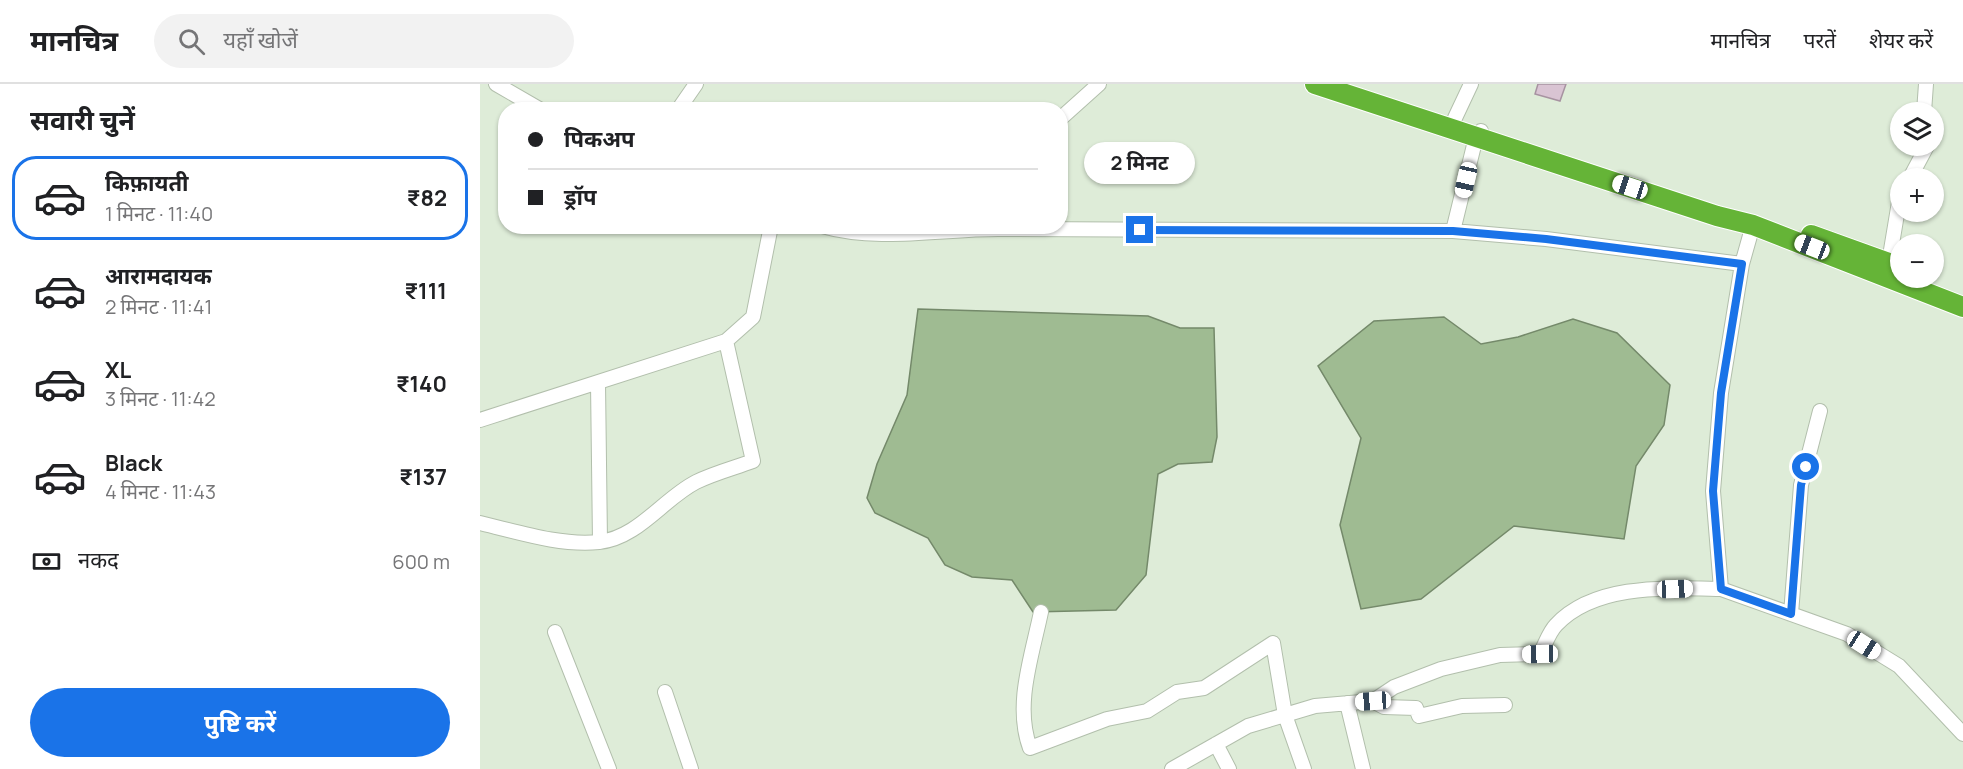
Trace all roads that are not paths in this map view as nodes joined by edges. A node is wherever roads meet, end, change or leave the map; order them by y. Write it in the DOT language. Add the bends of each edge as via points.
graph roads {
  1 [pos="496,84"];
  2 [pos="696,84"];
  3 [pos="1099,84"];
  4 [pos="1315,84"];
  5 [pos="1346,84"];
  6 [pos="1471,84"];
  7 [pos="1926,84"];
  8 [pos="528,102"];
  9 [pos="684,102"];
  10 [pos="1925,102"];
  11 [pos="1068,112"];
  12 [pos="1455,118"];
  13 [pos="1479,133"];
  14 [pos="1753,225"];
  15 [pos="1068,229"];
  16 [pos="1453,231"];
  17 [pos="769,234"];
  18 [pos="1890,262"];
  19 [pos="1742,264"];
  20 [pos="1944,286"];
  21 [pos="1963,294"];
  22 [pos="1963,307"];
  23 [pos="726,341"];
  24 [pos="597,383"];
  25 [pos="1820,411"];
  26 [pos="480,420"];
  27 [pos="480,524"];
  28 [pos="600,542"];
  29 [pos="1721,589"];
  30 [pos="1041,612"];
  31 [pos="1791,614"];
  32 [pos="555,632"];
  33 [pos="665,692"];
  34 [pos="1373,701"];
  35 [pos="1347,703"];
  36 [pos="1505,705"];
  37 [pos="1285,715"];
  38 [pos="1963,734"];
  39 [pos="1216,744"];
  40 [pos="609,769"];
  41 [pos="691,769"];
  42 [pos="1172,769"];
  43 [pos="1229,769"];
  44 [pos="1305,769"];
  45 [pos="1363,769"];
  1 -- 8 [label="street"];
  2 -- 9 [label="street"];
  3 -- 11 [label="street"];
  4 -- 13 [label="highway"];
  5 -- 12 [label="highway"];
  6 -- 12 [label="street"];
  7 -- 10 [label="street"];
  12 -- 13 [label="highway"];
  13 -- 14 [label="highway"];
  13 -- 16 [label="street"];
  13 -- 18 [label="highway"];
  14 -- 19 [label="street"];
  14 -- 22 [label="highway"];
  15 -- 16 [label="street"];
  16 -- 19 [label="street"];
  17 -- 23 [label="street" via="753,317"];
  19 -- 29 [label="street" via="1721,393 1713,491"];
  20 -- 21 [label="highway"];
  23 -- 24 [label="street"];
  23 -- 28 [label="street" via="753,461 697,482 634,528"];
  24 -- 26 [label="street"];
  24 -- 28 [label="street"];
  25 -- 31 [label="street" via="1801,485"];
  27 -- 28 [label="street" via="546,539"];
  29 -- 31 [label="street"];
  29 -- 34 [label="street" via="1621,593 1586,604 1555,625 1540,654 1500,655 1441,669 1394,687"];
  30 -- 37 [label="street" via="1024,695 1023,731 1030,748 1107,719 1147,711 1177,693 1204,688 1273,643"];
  31 -- 38 [label="street" via="1847,634 1899,666"];
  32 -- 40 [label="street"];
  33 -- 41 [label="street"];
  34 -- 35 [label="street"];
  34 -- 36 [label="street" via="1384,707 1416,708 1419,716 1462,706"];
  35 -- 37 [label="street" via="1315,706"];
  35 -- 45 [label="street"];
  37 -- 39 [label="street" via="1248,726"];
  37 -- 44 [label="street"];
  39 -- 42 [label="street"];
  39 -- 43 [label="street"];
}
